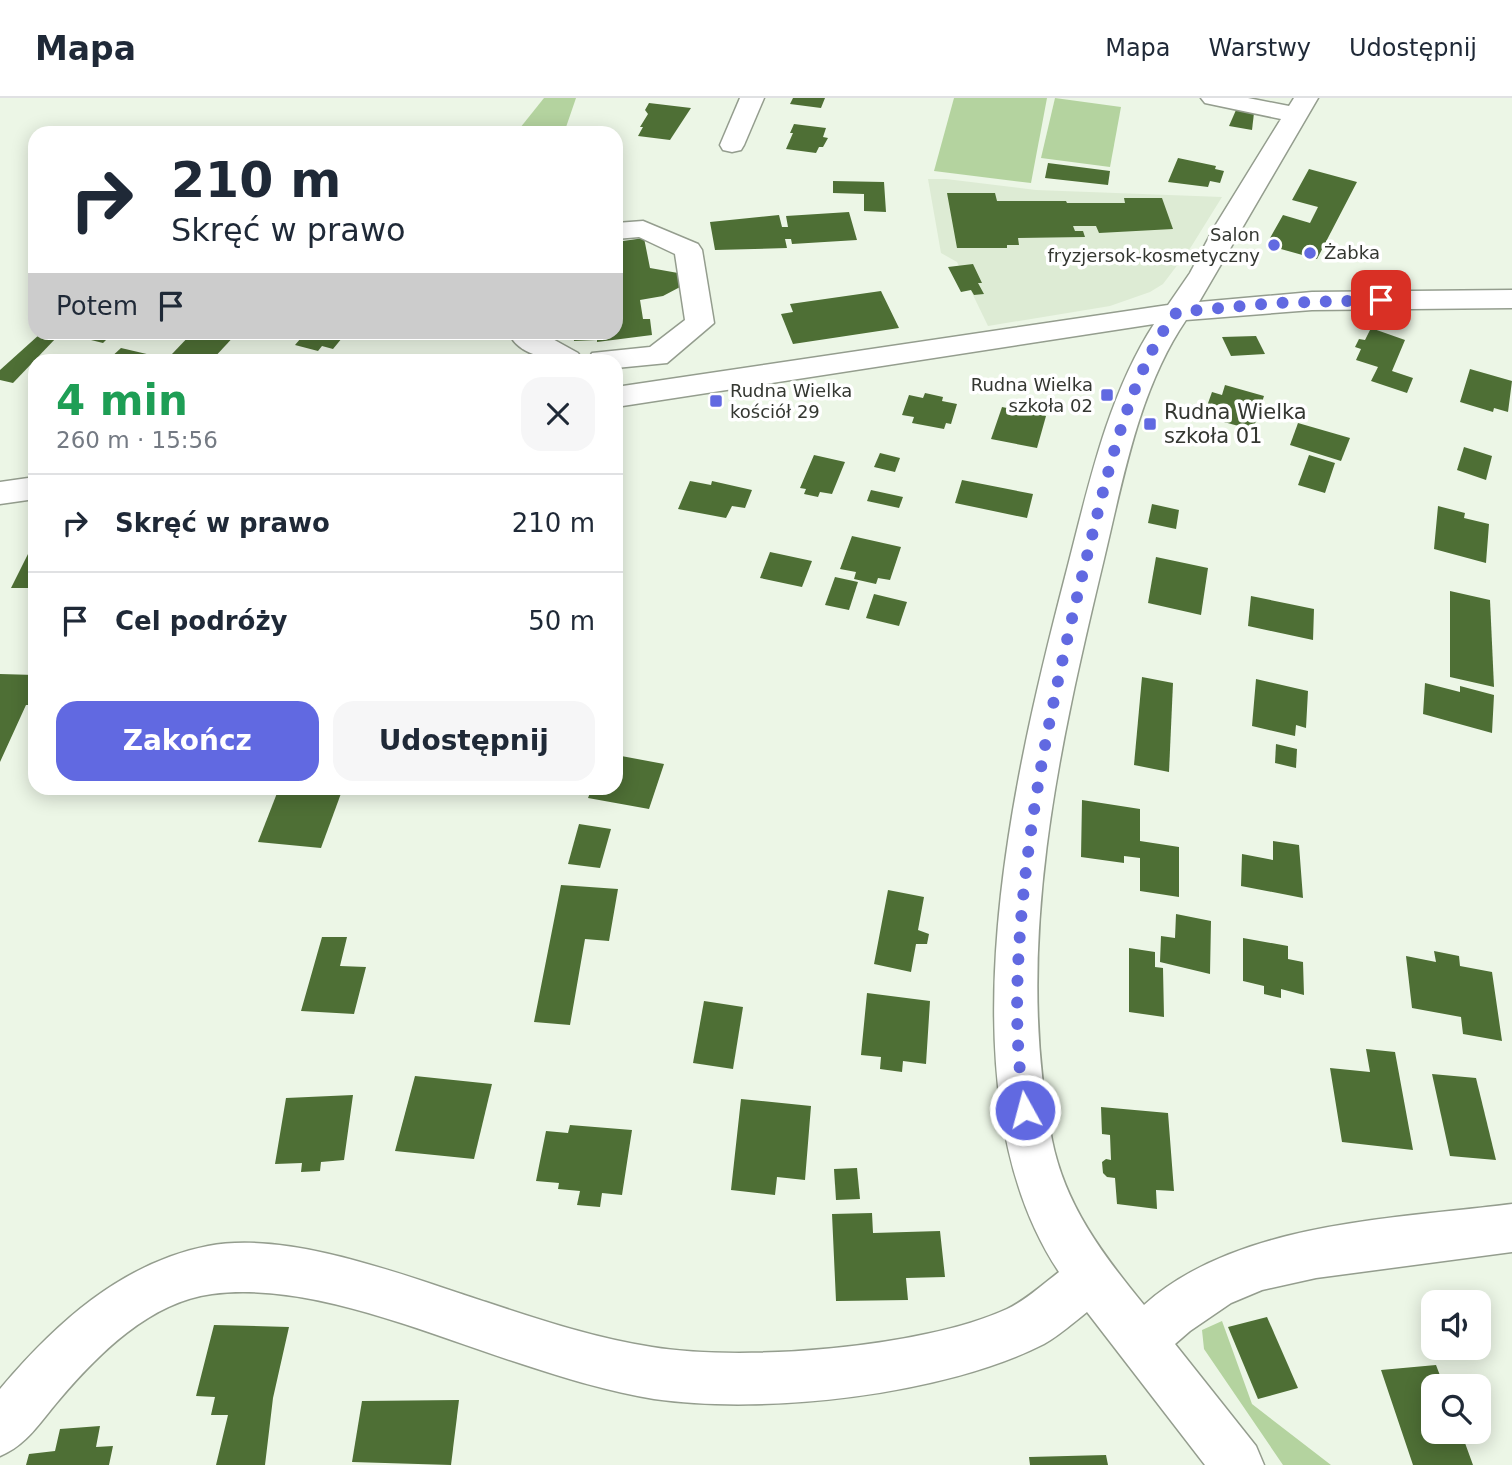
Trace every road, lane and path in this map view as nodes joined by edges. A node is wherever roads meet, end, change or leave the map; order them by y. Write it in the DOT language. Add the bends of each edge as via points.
graph roads {
  1 [pos="752,98"];
  2 [pos="1213,98"];
  3 [pos="1300,107"];
  4 [pos="732,145"];
  5 [pos="623,230"];
  6 [pos="1512,299"];
  7 [pos="1177,312"];
  8 [pos="532,340"];
  9 [pos="557,354"];
  10 [pos="623,370"];
  11 [pos="623,373"];
  12 [pos="28,489"];
  13 [pos="0,493"];
  14 [pos="1512,1228"];
  15 [pos="1091,1278"];
  16 [pos="1141,1341"];
  17 [pos="0,1430"];
  18 [pos="1237,1465"];
  1 -- 4 [label="street"];
  2 -- 3 [label="street"];
  3 -- 7 [label="street"];
  5 -- 10 [label="street" via="643,229 688,250 700,323 657,356"];
  6 -- 7 [label="street" via="1312,301"];
  7 -- 11 [label="street"];
  7 -- 15 [label="street" via="1163,328 1148,360 1112,456 1041,758 1027,851 1017,1023 1021,1089 1032,1152 1051,1210"];
  8 -- 9 [label="street"];
  12 -- 13 [label="street"];
  14 -- 16 [label="street" via="1316,1254 1260,1266 1214,1286 1172,1313"];
  15 -- 16 [label="street"];
  15 -- 17 [label="street" via="1026,1326 968,1348 902,1363 748,1378 656,1373 536,1344 407,1301 286,1272 209,1270 141,1294 106,1317 39,1382"];
  16 -- 18 [label="street"];
}
